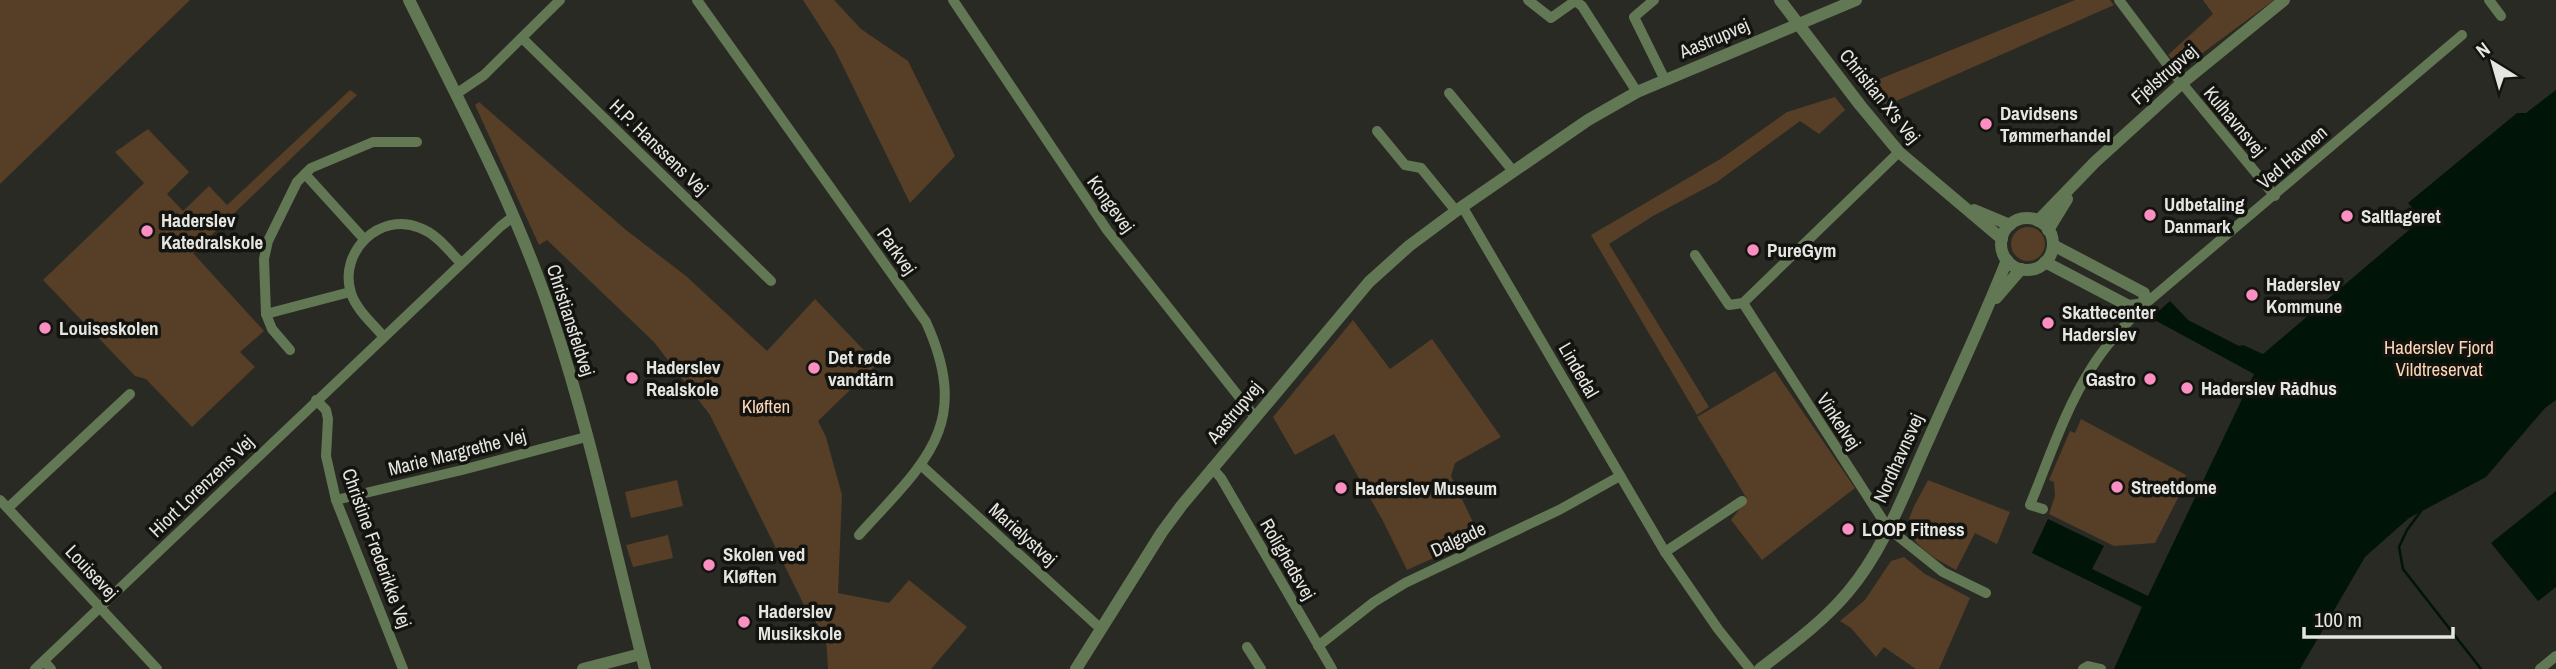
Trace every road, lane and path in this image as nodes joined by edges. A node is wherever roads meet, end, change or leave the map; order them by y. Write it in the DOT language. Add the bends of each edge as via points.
graph roads {
  1 [pos="410,0"];
  2 [pos="560,0"];
  3 [pos="697,0"];
  4 [pos="953,0"];
  5 [pos="1528,0"];
  6 [pos="1574,0"];
  7 [pos="1654,0"];
  8 [pos="1780,0"];
  9 [pos="1856,0"];
  10 [pos="2119,0"];
  11 [pos="2284,0"];
  12 [pos="2489,0"];
  13 [pos="2501,16"];
  14 [pos="1797,24"];
  15 [pos="2462,35"];
  16 [pos="522,38"];
  17 [pos="1665,80"];
  18 [pos="2182,83"];
  19 [pos="1637,92"];
  20 [pos="1449,93"];
  21 [pos="456,94"];
  22 [pos="1377,131"];
  23 [pos="417,142"];
  24 [pos="1899,152"];
  25 [pos="1513,171"];
  26 [pos="305,174"];
  27 [pos="2076,184"];
  28 [pos="2275,196"];
  29 [pos="1962,205"];
  30 [pos="1459,209"];
  31 [pos="514,216"];
  32 [pos="2038,220"];
  33 [pos="2010,225"];
  34 [pos="2048,230"];
  35 [pos="364,239"];
  36 [pos="2002,239"];
  37 [pos="2053,246"];
  38 [pos="1695,255"];
  39 [pos="2007,260"];
  40 [pos="2045,262"];
  41 [pos="461,263"];
  42 [pos="2021,269"];
  43 [pos="771,281"];
  44 [pos="350,292"];
  45 [pos="1742,303"];
  46 [pos="2144,304"];
  47 [pos="1989,306"];
  48 [pos="266,314"];
  49 [pos="383,336"];
  50 [pos="290,350"];
  51 [pos="130,394"];
  52 [pos="316,400"];
  53 [pos="1255,417"];
  54 [pos="586,437"];
  55 [pos="922,466"];
  56 [pos="1212,468"];
  57 [pos="1620,476"];
  58 [pos="336,500"];
  59 [pos="1742,501"];
  60 [pos="4,504"];
  61 [pos="2043,509"];
  62 [pos="1888,528"];
  63 [pos="859,535"];
  64 [pos="1665,552"];
  65 [pos="1986,593"];
  66 [pos="100,607"];
  67 [pos="1101,629"];
  68 [pos="1318,646"];
  69 [pos="1247,647"];
  70 [pos="641,654"];
  71 [pos="2556,656"];
  72 [pos="48,665"];
  73 [pos="35,669"];
  74 [pos="157,669"];
  75 [pos="403,669"];
  76 [pos="583,669"];
  77 [pos="645,669"];
  78 [pos="1076,669"];
  79 [pos="1261,669"];
  80 [pos="1332,669"];
  81 [pos="1750,669"];
  82 [pos="1760,669"];
  83 [pos="2083,669"];
  84 [pos="2101,669"];
  85 [pos="2540,669"];
  1 -- 21 [label="street, Christiansfeldvej"];
  2 -- 16 [label="street"];
  3 -- 55 [label="street, Parkvej" via="926,323 945,377 936,443"];
  4 -- 53 [label="street, Kongevej" via="1107,230"];
  5 -- 6 [label="street" via="1551,18"];
  6 -- 19 [label="street" via="1583,6"];
  7 -- 17 [label="street, Aastrupvej" via="1634,17"];
  8 -- 14 [label="street, Christian X's Vej"];
  9 -- 14 [label="street, Aastrupvej"];
  10 -- 18 [label="street, Kulhavnsvej"];
  11 -- 18 [label="street, Fjelstrupvej"];
  12 -- 13 [label="street"];
  14 -- 17 [label="street, Aastrupvej"];
  14 -- 24 [label="street, Christian X's Vej"];
  15 -- 28 [label="street, Ved Havnen"];
  16 -- 21 [label="street" via="485,75"];
  16 -- 43 [label="street, H.P. Hanssens Vej"];
  17 -- 19 [label="street, Aastrupvej"];
  18 -- 27 [label="street, Fjelstrupvej"];
  18 -- 28 [label="street, Kulhavnsvej"];
  19 -- 25 [label="street, Aastrupvej"];
  20 -- 25 [label="street"];
  21 -- 31 [label="street, Christiansfeldvej"];
  22 -- 30 [label="street" via="1405,165 1421,168"];
  23 -- 26 [label="street" via="373,142"];
  24 -- 29 [label="street, Christian X's Vej"];
  24 -- 45 [label="street"];
  25 -- 30 [label="street, Aastrupvej"];
  26 -- 35 [label="street"];
  26 -- 48 [label="street" via="265,250"];
  27 -- 32 [label="street, Fjelstrupvej"];
  27 -- 34 [label="street, Fjelstrupvej"];
  28 -- 46 [label="street, Ved Havnen"];
  29 -- 33 [label="street, Christian X's Vej"];
  29 -- 36 [label="street, Christian X's Vej"];
  30 -- 53 [label="street, Aastrupvej" via="1368,282"];
  30 -- 57 [label="street, Lindedal"];
  31 -- 41 [label="street, Hiort Lorenzens Vej"];
  31 -- 54 [label="street, Christiansfeldvej" via="553,320"];
  32 -- 33 [label="street" via="2025,218"];
  32 -- 34 [label="street"];
  33 -- 36 [label="street"];
  34 -- 37 [label="street"];
  35 -- 41 [label="street" via="393,225 420,227"];
  35 -- 44 [label="street" via="349,268"];
  36 -- 39 [label="street"];
  37 -- 40 [label="street"];
  37 -- 46 [label="street" via="2144,293"];
  38 -- 45 [label="street, Vinkelvej" via="1728,305"];
  39 -- 42 [label="street"];
  39 -- 47 [label="street, Nordhavnsvej"];
  40 -- 42 [label="street" via="2034,269"];
  40 -- 46 [label="street" via="2129,306"];
  41 -- 49 [label="street, Hiort Lorenzens Vej"];
  42 -- 47 [label="street, Nordhavnsvej"];
  44 -- 48 [label="street"];
  44 -- 49 [label="street"];
  45 -- 62 [label="street, Vinkelvej"];
  46 -- 61 [label="street" via="2107,346 2075,398 2030,505"];
  47 -- 62 [label="street, Nordhavnsvej"];
  48 -- 50 [label="street"];
  49 -- 52 [label="street, Hiort Lorenzens Vej"];
  51 -- 60 [label="street"];
  52 -- 58 [label="street, Christine Frederikke Vej" via="328,419 326,456"];
  52 -- 66 [label="street, Hiort Lorenzens Vej"];
  53 -- 56 [label="street, Aastrupvej"];
  54 -- 58 [label="street, Marie Margrethe Vej"];
  54 -- 70 [label="street, Christiansfeldvej"];
  55 -- 63 [label="street, Parkvej"];
  55 -- 67 [label="street, Marielystvej"];
  56 -- 67 [label="street, Aastrupvej" via="1162,532"];
  56 -- 68 [label="street, Rolighedsvej"];
  57 -- 64 [label="street, Lindedal"];
  57 -- 68 [label="street, Dalgade" via="1405,583"];
  58 -- 75 [label="street, Christine Frederikke Vej"];
  59 -- 64 [label="street"];
  60 -- 66 [label="street, Louisevej"];
  62 -- 65 [label="street, Vinkelvej" via="1943,572"];
  62 -- 82 [label="street, Nordhavnsvej" via="1849,591"];
  64 -- 81 [label="street, Lindedal"];
  66 -- 72 [label="street, Hiort Lorenzens Vej"];
  66 -- 74 [label="street, Louisevej"];
  67 -- 78 [label="street, Aastrupvej"];
  68 -- 80 [label="street, Rolighedsvej"];
  69 -- 79 [label="street"];
  70 -- 76 [label="street"];
  70 -- 77 [label="street, Christiansfeldvej"];
  71 -- 85 [label="street"];
  72 -- 73 [label="street, Hiort Lorenzens Vej"];
  83 -- 84 [label="street"];
}
